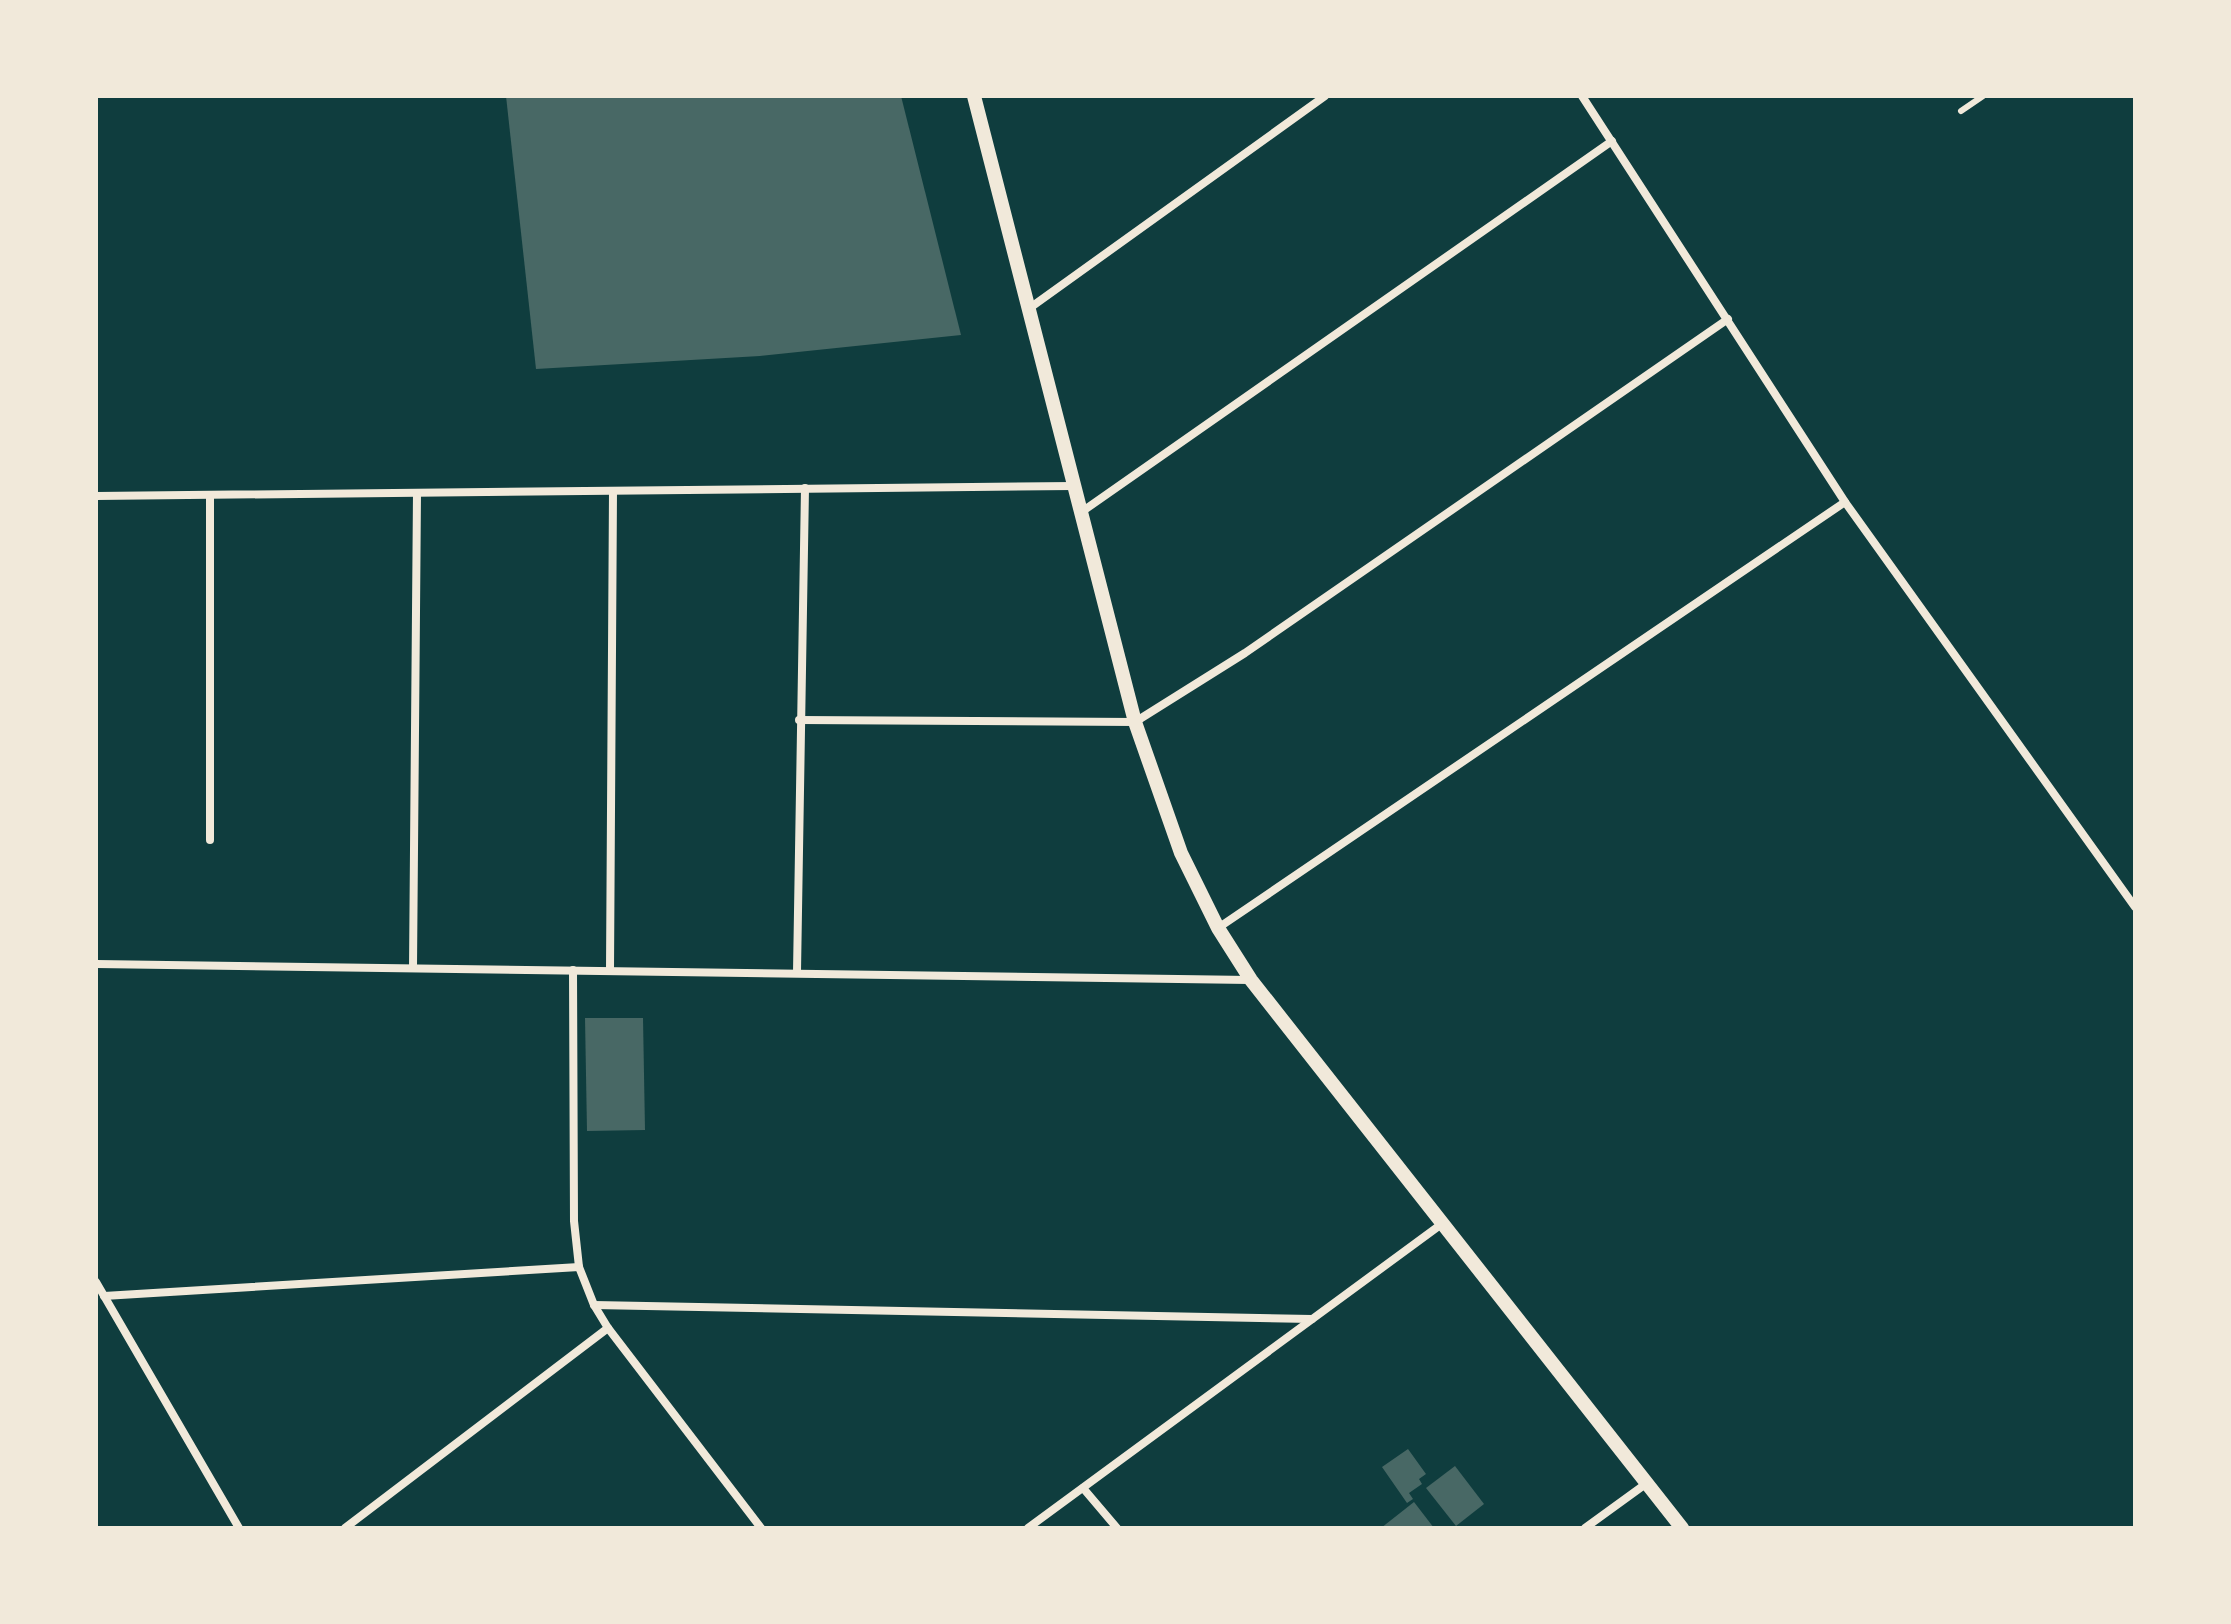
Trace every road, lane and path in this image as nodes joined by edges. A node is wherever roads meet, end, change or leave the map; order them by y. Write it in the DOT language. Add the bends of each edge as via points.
graph roads {
  1 [pos="1325,96"];
  2 [pos="1582,96"];
  3 [pos="1983,96"];
  4 [pos="975,97"];
  5 [pos="1961,111"];
  6 [pos="1612,141"];
  7 [pos="1027,311"];
  8 [pos="1728,319"];
  9 [pos="1074,486"];
  10 [pos="805,488"];
  11 [pos="613,491"];
  12 [pos="417,493"];
  13 [pos="210,495"];
  14 [pos="96,496"];
  15 [pos="1845,502"];
  16 [pos="1080,513"];
  17 [pos="799,720"];
  18 [pos="1135,722"];
  19 [pos="210,840"];
  20 [pos="2135,907"];
  21 [pos="1218,928"];
  22 [pos="96,964"];
  23 [pos="413,968"];
  24 [pos="573,970"];
  25 [pos="610,970"];
  26 [pos="797,972"];
  27 [pos="1251,980"];
  28 [pos="1444,1222"];
  29 [pos="579,1267"];
  30 [pos="96,1282"];
  31 [pos="104,1296"];
  32 [pos="594,1305"];
  33 [pos="1312,1319"];
  34 [pos="608,1328"];
  35 [pos="1647,1483"];
  36 [pos="1083,1488"];
  37 [pos="239,1528"];
  38 [pos="345,1528"];
  39 [pos="761,1528"];
  40 [pos="1028,1528"];
  41 [pos="1117,1528"];
  42 [pos="1585,1528"];
  43 [pos="1682,1528"];
  1 -- 7 [label="street"];
  2 -- 6 [label="street"];
  3 -- 5 [label="lane"];
  4 -- 7 [label="street"];
  6 -- 8 [label="street"];
  6 -- 16 [label="street"];
  7 -- 9 [label="street"];
  8 -- 15 [label="street"];
  8 -- 18 [label="street" via="1245,653"];
  9 -- 10 [label="street"];
  9 -- 16 [label="street"];
  10 -- 11 [label="street"];
  10 -- 17 [label="street"];
  11 -- 12 [label="street"];
  11 -- 25 [label="street"];
  12 -- 13 [label="street"];
  12 -- 23 [label="street"];
  13 -- 14 [label="street"];
  13 -- 19 [label="street"];
  15 -- 20 [label="street"];
  15 -- 21 [label="street"];
  16 -- 18 [label="street"];
  17 -- 18 [label="street"];
  17 -- 26 [label="street"];
  18 -- 21 [label="street" via="1181,853"];
  21 -- 27 [label="street"];
  22 -- 23 [label="street"];
  23 -- 24 [label="street"];
  24 -- 25 [label="street"];
  24 -- 29 [label="street" via="574,1221"];
  25 -- 26 [label="street"];
  26 -- 27 [label="street"];
  27 -- 28 [label="street"];
  28 -- 33 [label="street"];
  28 -- 35 [label="street"];
  29 -- 31 [label="street"];
  29 -- 32 [label="street"];
  30 -- 31 [label="street"];
  31 -- 37 [label="street"];
  32 -- 33 [label="street"];
  32 -- 34 [label="street"];
  33 -- 36 [label="street"];
  34 -- 38 [label="street"];
  34 -- 39 [label="street"];
  35 -- 42 [label="street"];
  35 -- 43 [label="street"];
  36 -- 40 [label="street"];
  36 -- 41 [label="street"];
}
